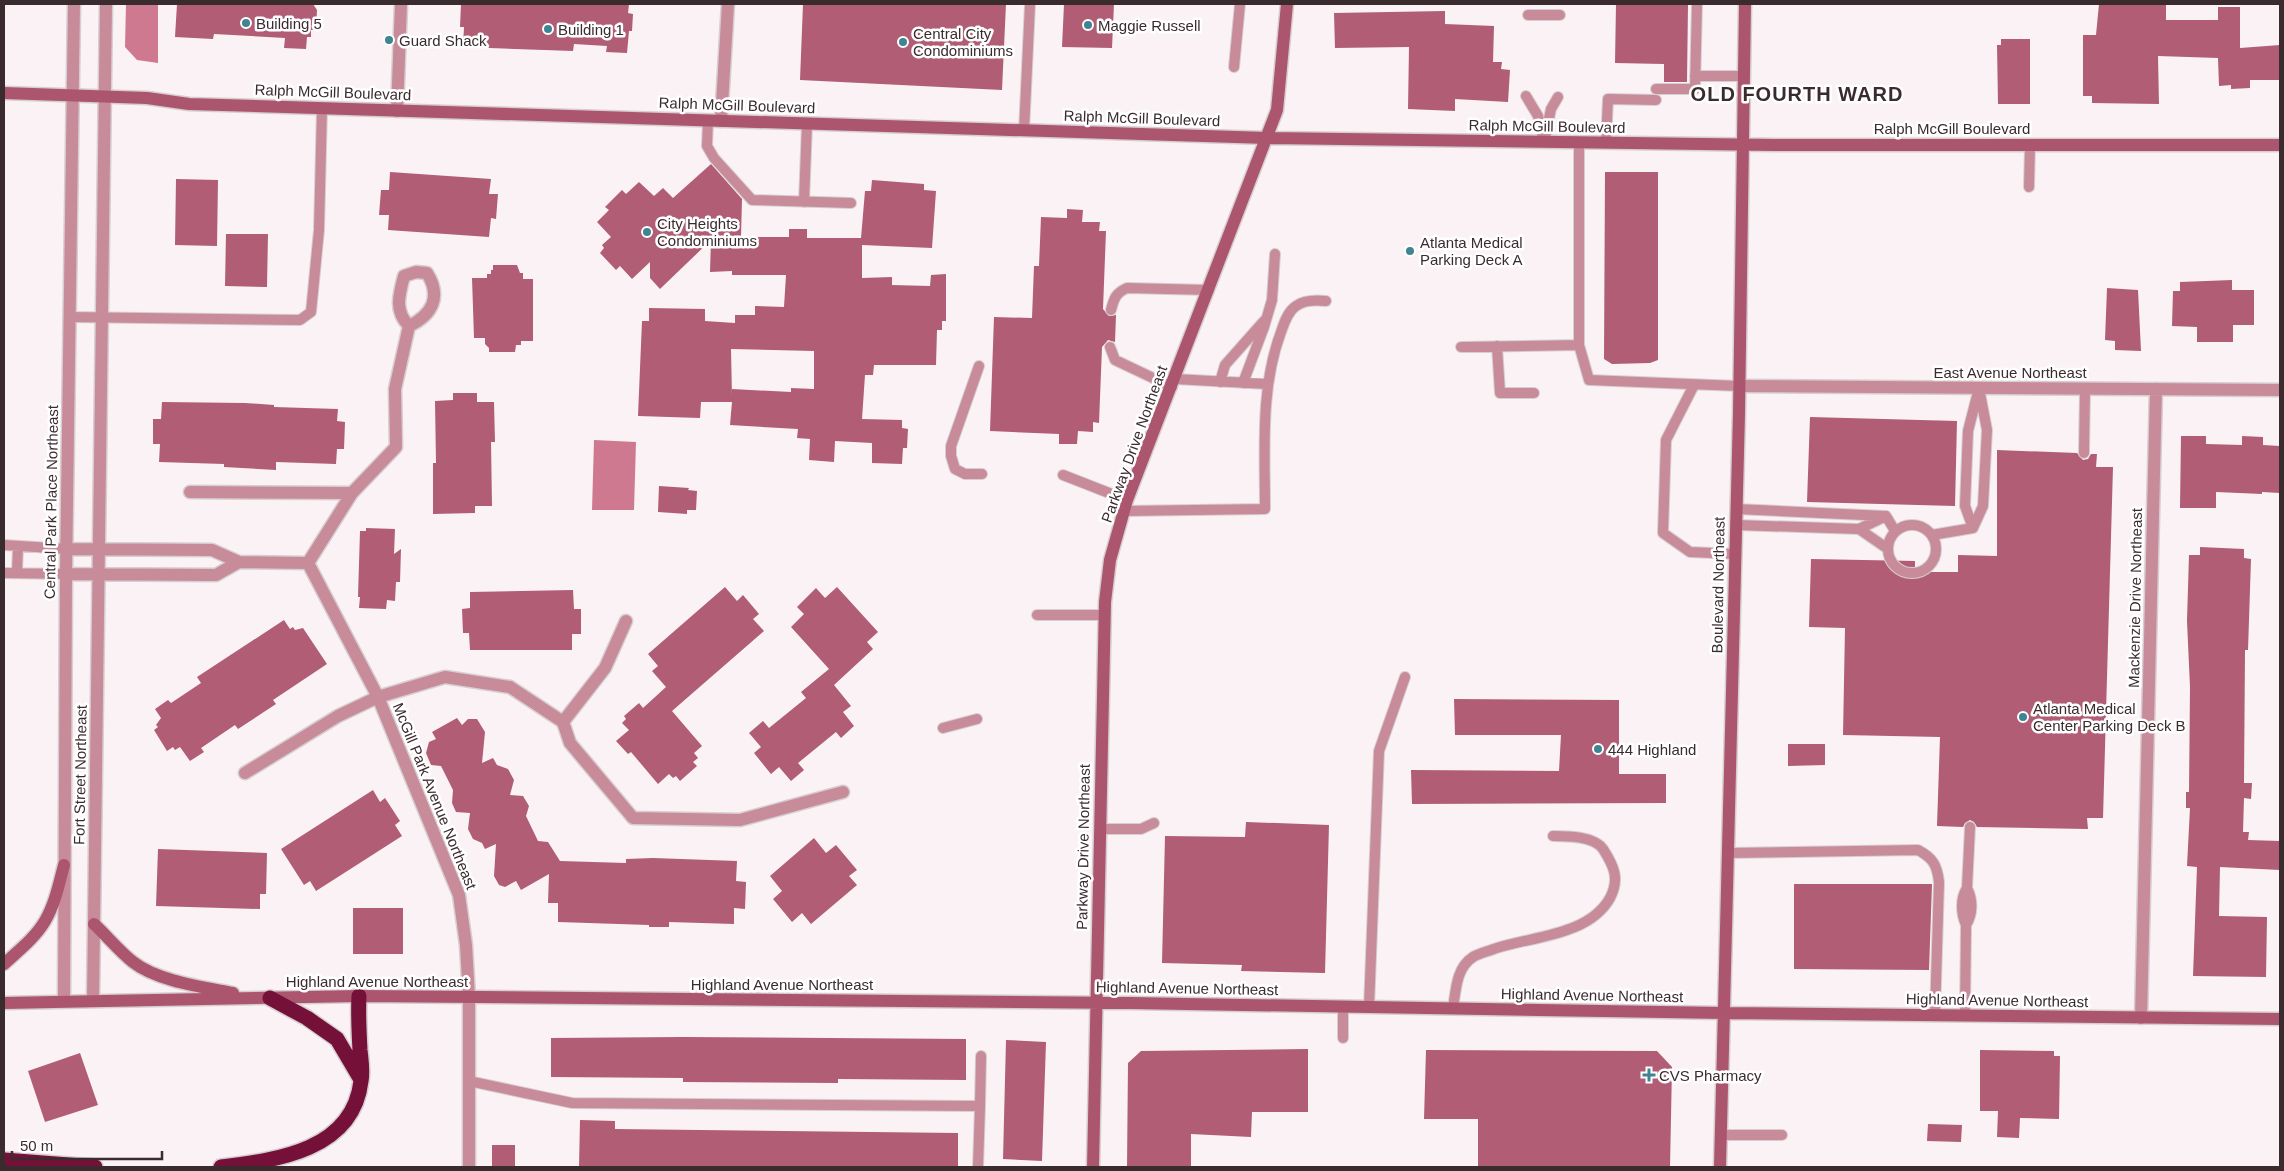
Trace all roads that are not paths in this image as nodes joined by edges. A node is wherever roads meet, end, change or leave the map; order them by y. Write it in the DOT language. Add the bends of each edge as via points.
graph roads {
  1 [pos="74,4"];
  2 [pos="106,4"];
  3 [pos="401,4"];
  4 [pos="728,4"];
  5 [pos="1030,4"];
  6 [pos="1240,4"];
  7 [pos="1287,4"];
  8 [pos="1697,4"];
  9 [pos="1744,4"];
  10 [pos="1528,15"];
  11 [pos="1560,15"];
  12 [pos="1234,67"];
  13 [pos="1695,76"];
  14 [pos="1744,76"];
  15 [pos="1656,88"];
  16 [pos="4,93"];
  17 [pos="72,96"];
  18 [pos="105,96"];
  19 [pos="1526,96"];
  20 [pos="1558,97"];
  21 [pos="1656,100"];
  22 [pos="322,108"];
  23 [pos="396,111"];
  24 [pos="715,121"];
  25 [pos="806,124"];
  26 [pos="1024,131"];
  27 [pos="1267,138"];
  28 [pos="1544,142"];
  29 [pos="1579,142"];
  30 [pos="1606,143"];
  31 [pos="1743,144"];
  32 [pos="2030,145"];
  33 [pos="2280,145"];
  34 [pos="2030,187"];
  35 [pos="804,202"];
  36 [pos="851,203"];
  37 [pos="1274,254"];
  38 [pos="1209,290"];
  39 [pos="1326,300"];
  40 [pos="1111,310"];
  41 [pos="1268,314"];
  42 [pos="69,317"];
  43 [pos="102,318"];
  44 [pos="408,326"];
  45 [pos="1579,345"];
  46 [pos="1497,346"];
  47 [pos="1110,347"];
  48 [pos="1461,347"];
  49 [pos="980,366"];
  50 [pos="1220,382"];
  51 [pos="1173,383"];
  52 [pos="1243,383"];
  53 [pos="1267,384"];
  54 [pos="1694,385"];
  55 [pos="1739,386"];
  56 [pos="1979,388"];
  57 [pos="2085,389"];
  58 [pos="2156,389"];
  59 [pos="2280,390"];
  60 [pos="1534,393"];
  61 [pos="2084,454"];
  62 [pos="982,474"];
  63 [pos="1063,474"];
  64 [pos="190,492"];
  65 [pos="352,493"];
  66 [pos="1126,506"];
  67 [pos="1736,509"];
  68 [pos="1886,516"];
  69 [pos="1736,525"];
  70 [pos="1973,528"];
  71 [pos="1859,529"];
  72 [pos="1895,531"];
  73 [pos="1932,535"];
  74 [pos="4,545"];
  75 [pos="18,546"];
  76 [pos="67,549"];
  77 [pos="1888,549"];
  78 [pos="100,550"];
  79 [pos="1735,554"];
  80 [pos="239,562"];
  81 [pos="308,563"];
  82 [pos="4,572"];
  83 [pos="17,573"];
  84 [pos="66,574"];
  85 [pos="100,574"];
  86 [pos="1038,615"];
  87 [pos="1105,615"];
  88 [pos="626,621"];
  89 [pos="1405,677"];
  90 [pos="378,697"];
  91 [pos="977,719"];
  92 [pos="563,722"];
  93 [pos="944,728"];
  94 [pos="245,773"];
  95 [pos="843,792"];
  96 [pos="1154,824"];
  97 [pos="1970,827"];
  98 [pos="1100,829"];
  99 [pos="1553,836"];
  100 [pos="1728,853"];
  101 [pos="64,865"];
  102 [pos="94,924"];
  103 [pos="4,964"];
  104 [pos="359,996"];
  105 [pos="265,998"];
  106 [pos="469,998"];
  107 [pos="93,1000"];
  108 [pos="64,1001"];
  109 [pos="1096,1002"];
  110 [pos="4,1003"];
  111 [pos="1343,1006"];
  112 [pos="1369,1007"];
  113 [pos="1453,1008"];
  114 [pos="1724,1013"];
  115 [pos="1935,1015"];
  116 [pos="1965,1015"];
  117 [pos="2141,1018"];
  118 [pos="2280,1019"];
  119 [pos="1343,1038"];
  120 [pos="981,1056"];
  121 [pos="362,1080"];
  122 [pos="468,1081"];
  123 [pos="980,1106"];
  124 [pos="1721,1135"];
  125 [pos="1782,1135"];
  126 [pos="4,1160"];
  127 [pos="94,1167"];
  128 [pos="221,1167"];
  129 [pos="468,1167"];
  130 [pos="978,1167"];
  131 [pos="1093,1167"];
  132 [pos="1720,1167"];
  1 -- 17 [label="street, Central Park Place Northeast"];
  2 -- 18 [label="street"];
  3 -- 23 [label="street"];
  4 -- 24 [label="street"];
  5 -- 26 [label="lane"];
  6 -- 12 [label="lane"];
  7 -- 27 [label="main road, Parkway Drive Northeast" via="1277,110"];
  8 -- 13 [label="lane"];
  9 -- 14 [label="main road, Boulevard Northeast"];
  10 -- 11 [label="lane"];
  13 -- 14 [label="lane"];
  13 -- 15 [label="lane" via="1695,88"];
  14 -- 31 [label="main road, Boulevard Northeast"];
  16 -- 17 [label="main road, Ralph McGill Boulevard"];
  17 -- 18 [label="main road, Ralph McGill Boulevard"];
  17 -- 42 [label="street, Central Park Place Northeast"];
  18 -- 22 [label="main road, Ralph McGill Boulevard" via="189,104"];
  18 -- 43 [label="street"];
  19 -- 28 [label="lane" via="1538,116"];
  20 -- 28 [label="lane" via="1551,108"];
  21 -- 30 [label="lane" via="1608,99"];
  22 -- 23 [label="main road, Ralph McGill Boulevard"];
  22 -- 43 [label="lane" via="319,230 311,312 300,320"];
  23 -- 24 [label="main road, Ralph McGill Boulevard"];
  24 -- 25 [label="main road, Ralph McGill Boulevard"];
  24 -- 35 [label="lane" via="707,146 752,200"];
  25 -- 26 [label="main road, Ralph McGill Boulevard"];
  25 -- 35 [label="lane"];
  26 -- 27 [label="main road, Ralph McGill Boulevard"];
  27 -- 28 [label="main road, Ralph McGill Boulevard"];
  27 -- 38 [label="main road, Parkway Drive Northeast"];
  28 -- 29 [label="main road, Ralph McGill Boulevard"];
  29 -- 30 [label="main road, Ralph McGill Boulevard"];
  29 -- 45 [label="lane"];
  30 -- 31 [label="main road, Ralph McGill Boulevard"];
  31 -- 32 [label="main road, Ralph McGill Boulevard"];
  31 -- 55 [label="main road, Boulevard Northeast"];
  32 -- 33 [label="main road, Ralph McGill Boulevard"];
  32 -- 34 [label="lane"];
  35 -- 36 [label="lane"];
  37 -- 41 [label="lane"];
  38 -- 40 [label="lane" via="1127,288 1114,298"];
  38 -- 51 [label="main road, Parkway Drive Northeast"];
  39 -- 53 [label="lane" via="1305,302 1292,309 1278,339"];
  41 -- 50 [label="lane" via="1225,365"];
  41 -- 52 [label="lane"];
  42 -- 43 [label="lane"];
  42 -- 76 [label="street, Central Park Place Northeast"];
  43 -- 78 [label="street"];
  44 -- 65 [label="street" via="395,389 396,447"];
  45 -- 46 [label="lane"];
  45 -- 54 [label="lane" via="1589,380"];
  46 -- 48 [label="lane"];
  46 -- 60 [label="lane" via="1500,393"];
  47 -- 51 [label="lane" via="1115,360"];
  49 -- 62 [label="lane" via="951,446 951,456 955,469 966,474"];
  50 -- 51 [label="lane"];
  50 -- 52 [label="lane"];
  51 -- 66 [label="main road, Parkway Drive Northeast"];
  52 -- 53 [label="lane"];
  53 -- 66 [label="lane" via="1265,509"];
  54 -- 55 [label="lane"];
  54 -- 79 [label="lane" via="1666,440 1663,533 1690,552"];
  55 -- 56 [label="street, East Avenue Northeast"];
  55 -- 67 [label="main road, Boulevard Northeast"];
  56 -- 57 [label="street, East Avenue Northeast"];
  56 -- 70 [label="lane" via="1968,431 1965,506"];
  56 -- 70 [label="lane" via="1987,430 1983,506"];
  57 -- 58 [label="street, East Avenue Northeast"];
  57 -- 61 [label="lane"];
  58 -- 59 [label="street, East Avenue Northeast"];
  58 -- 117 [label="street, Mackenzie Drive Northeast"];
  63 -- 66 [label="lane"];
  64 -- 65 [label="street"];
  65 -- 81 [label="street"];
  66 -- 87 [label="main road, Parkway Drive Northeast" via="1110,560"];
  67 -- 68 [label="lane"];
  67 -- 69 [label="main road, Boulevard Northeast"];
  68 -- 71 [label="lane"];
  68 -- 72 [label="lane"];
  69 -- 71 [label="lane"];
  69 -- 79 [label="main road, Boulevard Northeast"];
  70 -- 73 [label="lane"];
  71 -- 77 [label="lane"];
  72 -- 73 [label="lane" via="1911,525 1919,526"];
  72 -- 77 [label="lane"];
  73 -- 77 [label="lane" via="1937,551 1930,566 1923,571 1907,573 1899,569 1893,564"];
  74 -- 75 [label="lane"];
  75 -- 76 [label="lane"];
  75 -- 83 [label="lane"];
  76 -- 78 [label="street"];
  76 -- 84 [label="street, Central Park Place Northeast"];
  78 -- 80 [label="street" via="212,550"];
  78 -- 85 [label="street, Fort Street Northeast"];
  79 -- 100 [label="main road, Boulevard Northeast"];
  80 -- 81 [label="street"];
  80 -- 85 [label="street" via="216,575"];
  81 -- 90 [label="street, McGill Park Avenue Northeast"];
  82 -- 83 [label="lane"];
  83 -- 84 [label="lane"];
  84 -- 85 [label="street"];
  84 -- 101 [label="street, Central Park Place Northeast"];
  85 -- 102 [label="street, Fort Street Northeast"];
  86 -- 87 [label="lane"];
  87 -- 98 [label="main road, Parkway Drive Northeast"];
  88 -- 92 [label="street" via="606,668"];
  89 -- 112 [label="lane" via="1379,751"];
  90 -- 92 [label="street, McGill Park Avenue Northeast" via="445,676 510,687"];
  90 -- 94 [label="street, McGill Park Avenue Northeast" via="338,716"];
  90 -- 106 [label="street, McGill Park Avenue Northeast" via="459,895"];
  91 -- 93 [label="lane"];
  92 -- 95 [label="street" via="570,743 633,818 740,820"];
  96 -- 98 [label="lane" via="1141,830"];
  97 -- 116 [label="lane" via="1967,888 1962,895 1962,916 1966,925"];
  98 -- 109 [label="main road, Parkway Drive Northeast"];
  99 -- 113 [label="lane" via="1576,836 1600,845 1612,864 1616,887 1604,908 1591,920 1566,930 1474,956 1462,967"];
  100 -- 114 [label="main road, Boulevard Northeast"];
  100 -- 115 [label="lane" via="1918,850 1929,856 1937,866 1939,882"];
  101 -- 103 [label="main road" via="52,907 44,922"];
  101 -- 108 [label="street, Central Park Place Northeast"];
  102 -- 105 [label="main road" via="133,962 147,970 205,988"];
  102 -- 107 [label="street, Fort Street Northeast"];
  104 -- 105 [label="main road, Highland Avenue Northeast"];
  104 -- 106 [label="main road, Highland Avenue Northeast"];
  104 -- 121 [label="highway"];
  105 -- 107 [label="main road, Highland Avenue Northeast"];
  105 -- 121 [label="highway" via="307,1018 337,1039"];
  106 -- 109 [label="main road, Highland Avenue Northeast"];
  106 -- 122 [label="street, McGill Park Avenue Northeast"];
  107 -- 108 [label="main road, Highland Avenue Northeast"];
  108 -- 110 [label="main road, Highland Avenue Northeast"];
  109 -- 111 [label="main road, Highland Avenue Northeast"];
  109 -- 131 [label="main road, Parkway Drive Northeast"];
  111 -- 112 [label="main road, Highland Avenue Northeast"];
  111 -- 119 [label="lane"];
  112 -- 113 [label="main road, Highland Avenue Northeast"];
  113 -- 114 [label="main road, Highland Avenue Northeast"];
  114 -- 115 [label="main road, Highland Avenue Northeast"];
  114 -- 124 [label="main road, Boulevard Northeast"];
  115 -- 116 [label="main road, Highland Avenue Northeast"];
  116 -- 117 [label="main road, Highland Avenue Northeast"];
  117 -- 118 [label="main road, Highland Avenue Northeast"];
  120 -- 123 [label="lane"];
  121 -- 128 [label="highway" via="355,1108 330,1137 286,1154"];
  122 -- 123 [label="lane" via="572,1103"];
  122 -- 129 [label="street, McGill Park Avenue Northeast"];
  123 -- 130 [label="lane"];
  124 -- 125 [label="lane"];
  124 -- 132 [label="main road, Boulevard Northeast"];
  126 -- 127 [label="highway"];
}
